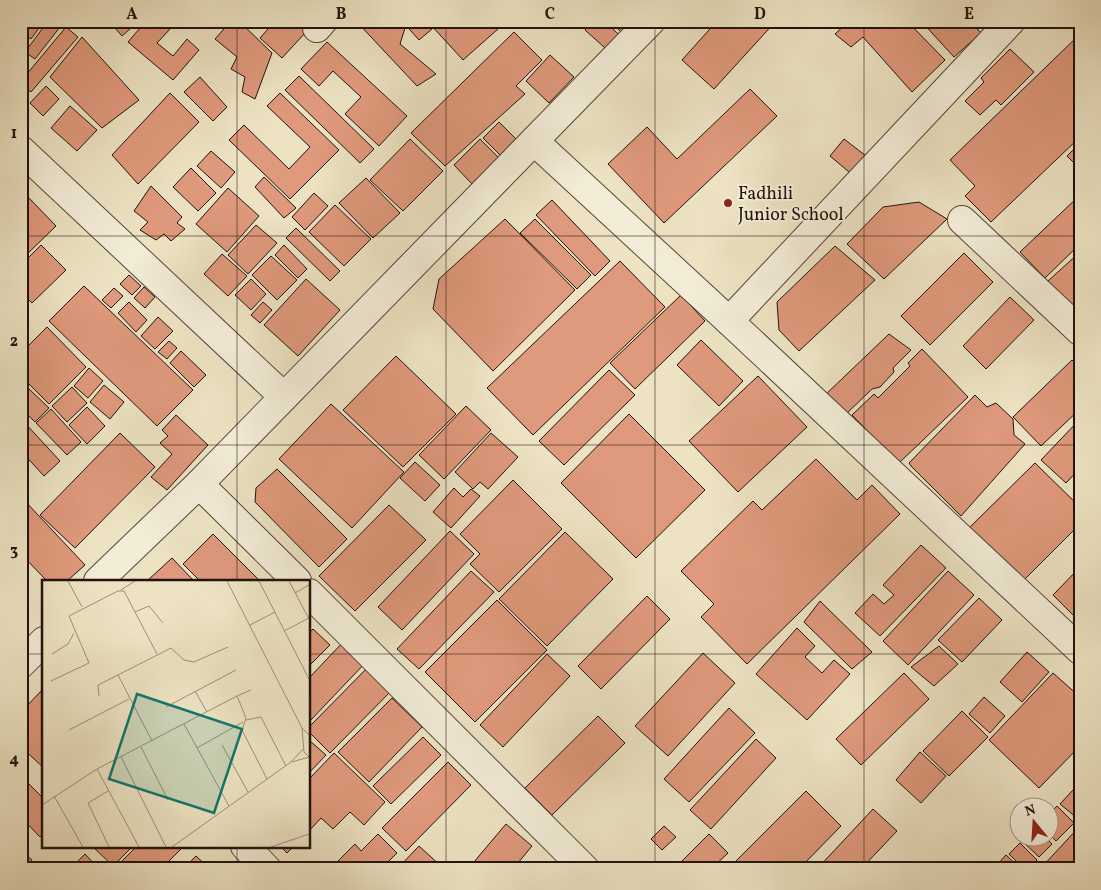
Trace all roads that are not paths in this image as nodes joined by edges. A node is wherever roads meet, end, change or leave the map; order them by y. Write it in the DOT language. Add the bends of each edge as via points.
graph roads {
  1 [pos="651,21"];
  2 [pos="1011,21"];
  3 [pos="534,140"];
  4 [pos="21,150"];
  5 [pos="962,220"];
  6 [pos="729,321"];
  7 [pos="1080,332"];
  8 [pos="283,396"];
  9 [pos="199,484"];
  10 [pos="99,580"];
  11 [pos="296,580"];
  12 [pos="310,594"];
  13 [pos="1080,650"];
  14 [pos="247,848"];
  15 [pos="267,869"];
  16 [pos="586,869"];
  1 -- 3 [label="street"];
  2 -- 6 [label="street"];
  3 -- 6 [label="street"];
  3 -- 8 [label="street"];
  4 -- 8 [label="street"];
  5 -- 7 [label="street"];
  6 -- 13 [label="street"];
  8 -- 9 [label="street"];
  9 -- 10 [label="street"];
  9 -- 11 [label="street"];
  12 -- 16 [label="street"];
  14 -- 15 [label="street"];
}
